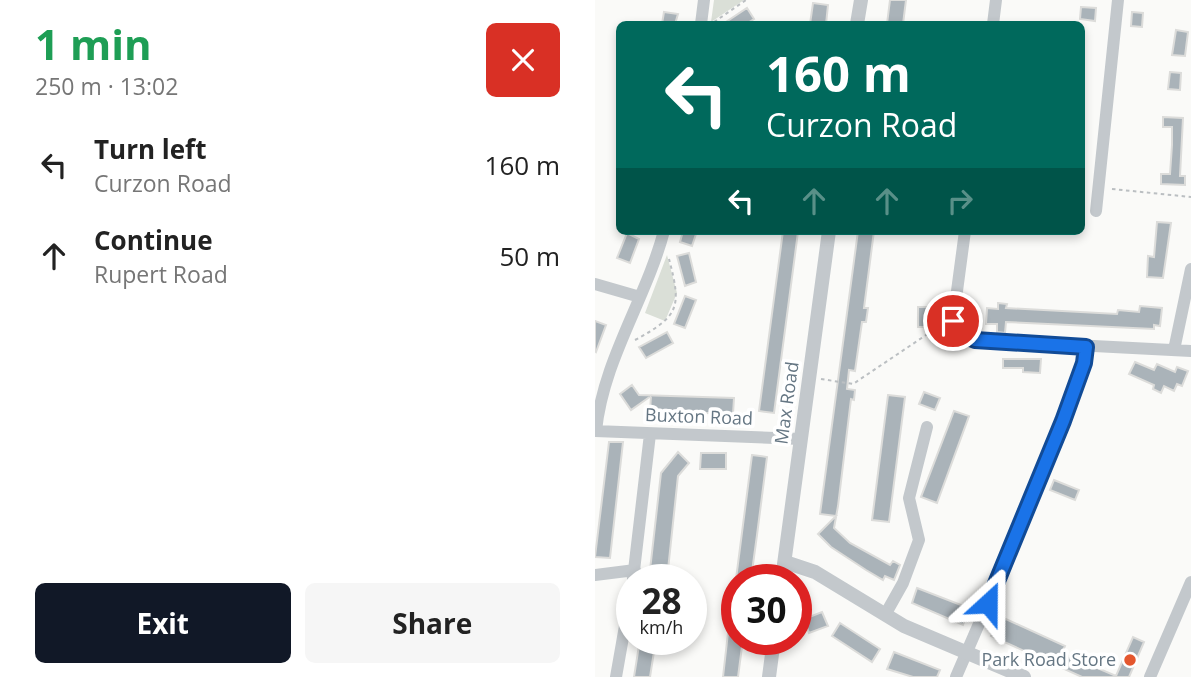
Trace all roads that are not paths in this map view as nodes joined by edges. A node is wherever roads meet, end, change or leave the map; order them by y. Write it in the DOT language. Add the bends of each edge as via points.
graph roads {
  1 [pos="704,0"];
  2 [pos="861,0"];
  3 [pos="996,0"];
  4 [pos="1118,0"];
  5 [pos="701,21"];
  6 [pos="858,21"];
  7 [pos="993,21"];
  8 [pos="1096,211"];
  9 [pos="663,235"];
  10 [pos="828,235"];
  11 [pos="964,235"];
  12 [pos="1191,269"];
  13 [pos="595,284"];
  14 [pos="641,297"];
  15 [pos="1086,347"];
  16 [pos="1174,350"];
  17 [pos="1191,351"];
  18 [pos="926,427"];
  19 [pos="596,431"];
  20 [pos="650,434"];
  21 [pos="801,439"];
  22 [pos="785,562"];
  23 [pos="635,564"];
  24 [pos="595,575"];
  25 [pos="616,575"];
  26 [pos="1191,582"];
  27 [pos="885,615"];
  28 [pos="966,652"];
  29 [pos="620,655"];
  30 [pos="772,655"];
  31 [pos="616,677"];
  32 [pos="769,677"];
  33 [pos="956,677"];
  34 [pos="1024,677"];
  35 [pos="1150,677"];
  1 -- 5 [label="street"];
  2 -- 6 [label="street"];
  3 -- 7 [label="street"];
  4 -- 8 [label="street"];
  9 -- 14 [label="street"];
  10 -- 21 [label="street, Max Road"];
  11 -- 15 [label="street" via="955,332 975,340"];
  12 -- 16 [label="street"];
  13 -- 14 [label="street"];
  14 -- 19 [label="street" via="598,408"];
  15 -- 16 [label="street"];
  15 -- 28 [label="street" via="1080,375 1030,506"];
  16 -- 17 [label="street"];
  18 -- 27 [label="street" via="909,498 919,540"];
  19 -- 20 [label="street, Buxton Road"];
  20 -- 21 [label="street, Buxton Road"];
  20 -- 23 [label="street"];
  21 -- 22 [label="street, Max Road"];
  22 -- 27 [label="street" via="815,572"];
  24 -- 25 [label="street"];
  26 -- 35 [label="street"];
  27 -- 28 [label="street"];
  28 -- 33 [label="street"];
  28 -- 34 [label="street"];
  29 -- 31 [label="street"];
  30 -- 32 [label="street"];
}
